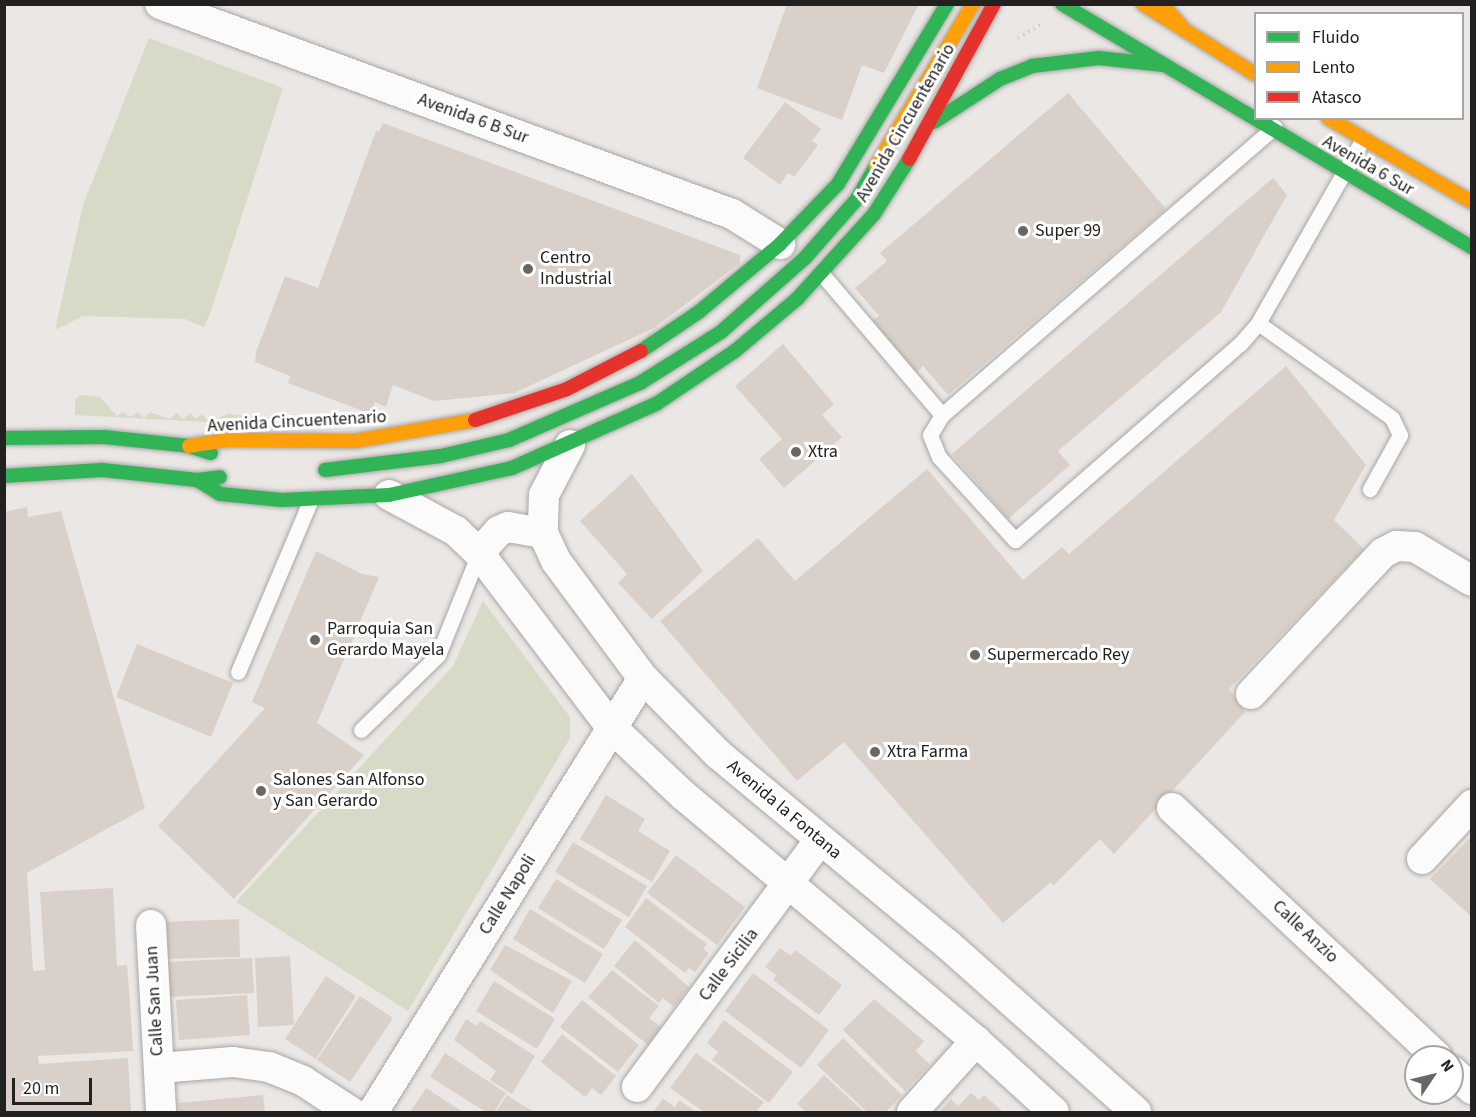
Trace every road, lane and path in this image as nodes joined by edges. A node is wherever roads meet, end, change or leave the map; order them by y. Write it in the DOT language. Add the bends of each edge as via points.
graph roads {
  1 [pos="160,4"];
  2 [pos="946,4"];
  3 [pos="972,4"];
  4 [pos="994,4"];
  5 [pos="1062,4"];
  6 [pos="1143,4"];
  7 [pos="1162,4"];
  8 [pos="1184,29"];
  9 [pos="1014,39"];
  10 [pos="1162,65"];
  11 [pos="1254,74"];
  12 [pos="1254,113"];
  13 [pos="1331,120"];
  14 [pos="930,124"];
  15 [pos="1276,125"];
  16 [pos="1363,139"];
  17 [pos="1344,172"];
  18 [pos="1472,202"];
  19 [pos="780,244"];
  20 [pos="1472,247"];
  21 [pos="822,274"];
  22 [pos="797,299"];
  23 [pos="1258,323"];
  24 [pos="942,416"];
  25 [pos="4,438"];
  26 [pos="570,445"];
  27 [pos="189,446"];
  28 [pos="222,457"];
  29 [pos="318,470"];
  30 [pos="4,476"];
  31 [pos="231,477"];
  32 [pos="197,480"];
  33 [pos="1370,489"];
  34 [pos="390,495"];
  35 [pos="311,499"];
  36 [pos="543,532"];
  37 [pos="479,553"];
  38 [pos="1472,581"];
  39 [pos="238,672"];
  40 [pos="643,678"];
  41 [pos="1251,694"];
  42 [pos="610,727"];
  43 [pos="361,730"];
  44 [pos="1472,805"];
  45 [pos="1172,808"];
  46 [pos="819,841"];
  47 [pos="1422,859"];
  48 [pos="788,885"];
  49 [pos="151,925"];
  50 [pos="976,1041"];
  51 [pos="1424,1045"];
  52 [pos="159,1068"];
  53 [pos="637,1088"];
  54 [pos="161,1113"];
  55 [pos="351,1113"];
  56 [pos="373,1113"];
  57 [pos="912,1113"];
  58 [pos="1054,1113"];
  59 [pos="1136,1113"];
  1 -- 19 [label="street, Avenida 6 B Sur" via="732,214"];
  2 -- 19 [label="main road, Avenida Cincuentenario" via="838,184"];
  3 -- 29 [label="main road, Avenida Cincuentenario, bridge" via="857,199 805,258 721,332 640,383 509,440 441,456"];
  4 -- 14 [label="main road, Avenida Cincuentenario"];
  5 -- 9 [label="path" via="1046,22"];
  5 -- 10 [label="main road, Avenida 6 Sur"];
  6 -- 8 [label="main road"];
  7 -- 8 [label="main road"];
  8 -- 11 [label="main road"];
  10 -- 12 [label="main road, Avenida 6 Sur"];
  10 -- 14 [label="main road" via="1099,58 1032,66 1000,79"];
  13 -- 16 [label="main road, Avenida 6 Sur"];
  14 -- 21 [label="main road, Avenida Cincuentenario" via="874,214"];
  15 -- 17 [label="main road, Avenida 6 Sur"];
  15 -- 24 [label="lane"];
  16 -- 17 [label="lane"];
  16 -- 18 [label="main road, Avenida 6 Sur"];
  17 -- 20 [label="main road, Avenida 6 Sur"];
  17 -- 23 [label="lane"];
  19 -- 22 [label="main road" via="798,268"];
  19 -- 27 [label="main road, Avenida Cincuentenario" via="700,311 630,358 567,389 500,414 437,430 355,441 225,440"];
  21 -- 22 [label="main road, Avenida Cincuentenario"];
  21 -- 24 [label="lane"];
  22 -- 26 [label="main road, Avenida Cincuentenario" via="735,351 656,404"];
  23 -- 24 [label="lane" via="1240,344 1015,540 939,457 930,435"];
  23 -- 33 [label="lane" via="1392,418 1400,435"];
  25 -- 27 [label="main road, Avenida Cincuentenario" via="104,437"];
  26 -- 34 [label="main road, Avenida Cincuentenario" via="512,468"];
  26 -- 36 [label="street, Avenida la Fontana" via="544,495"];
  27 -- 28 [label="main road, Avenida Cincuentenario"];
  30 -- 32 [label="main road, Avenida Cincuentenario" via="102,471"];
  31 -- 32 [label="main road, Avenida Cincuentenario"];
  32 -- 35 [label="main road, Avenida Cincuentenario" via="220,494"];
  34 -- 35 [label="main road, Avenida Cincuentenario"];
  34 -- 37 [label="street" via="456,531"];
  35 -- 39 [label="lane"];
  36 -- 37 [label="street" via="508,527 499,531"];
  36 -- 40 [label="street, Avenida la Fontana" via="556,561"];
  37 -- 42 [label="street"];
  37 -- 43 [label="lane" via="438,655"];
  38 -- 41 [label="street" via="1415,547 1396,546 1383,553"];
  40 -- 42 [label="street, Calle Napoli"];
  40 -- 46 [label="street, Avenida la Fontana" via="718,754"];
  42 -- 48 [label="street"];
  42 -- 56 [label="street, Calle Napoli"];
  44 -- 47 [label="street"];
  45 -- 51 [label="street, Calle Anzio"];
  46 -- 48 [label="street, Calle Sicilia"];
  46 -- 59 [label="street, Avenida la Fontana" via="947,944"];
  48 -- 50 [label="street"];
  48 -- 53 [label="street, Calle Sicilia"];
  49 -- 52 [label="street, Calle San Juan"];
  50 -- 57 [label="street"];
  50 -- 58 [label="street"];
  52 -- 54 [label="street, Calle San Juan"];
  52 -- 55 [label="street" via="233,1062 269,1067 303,1081"];
}
